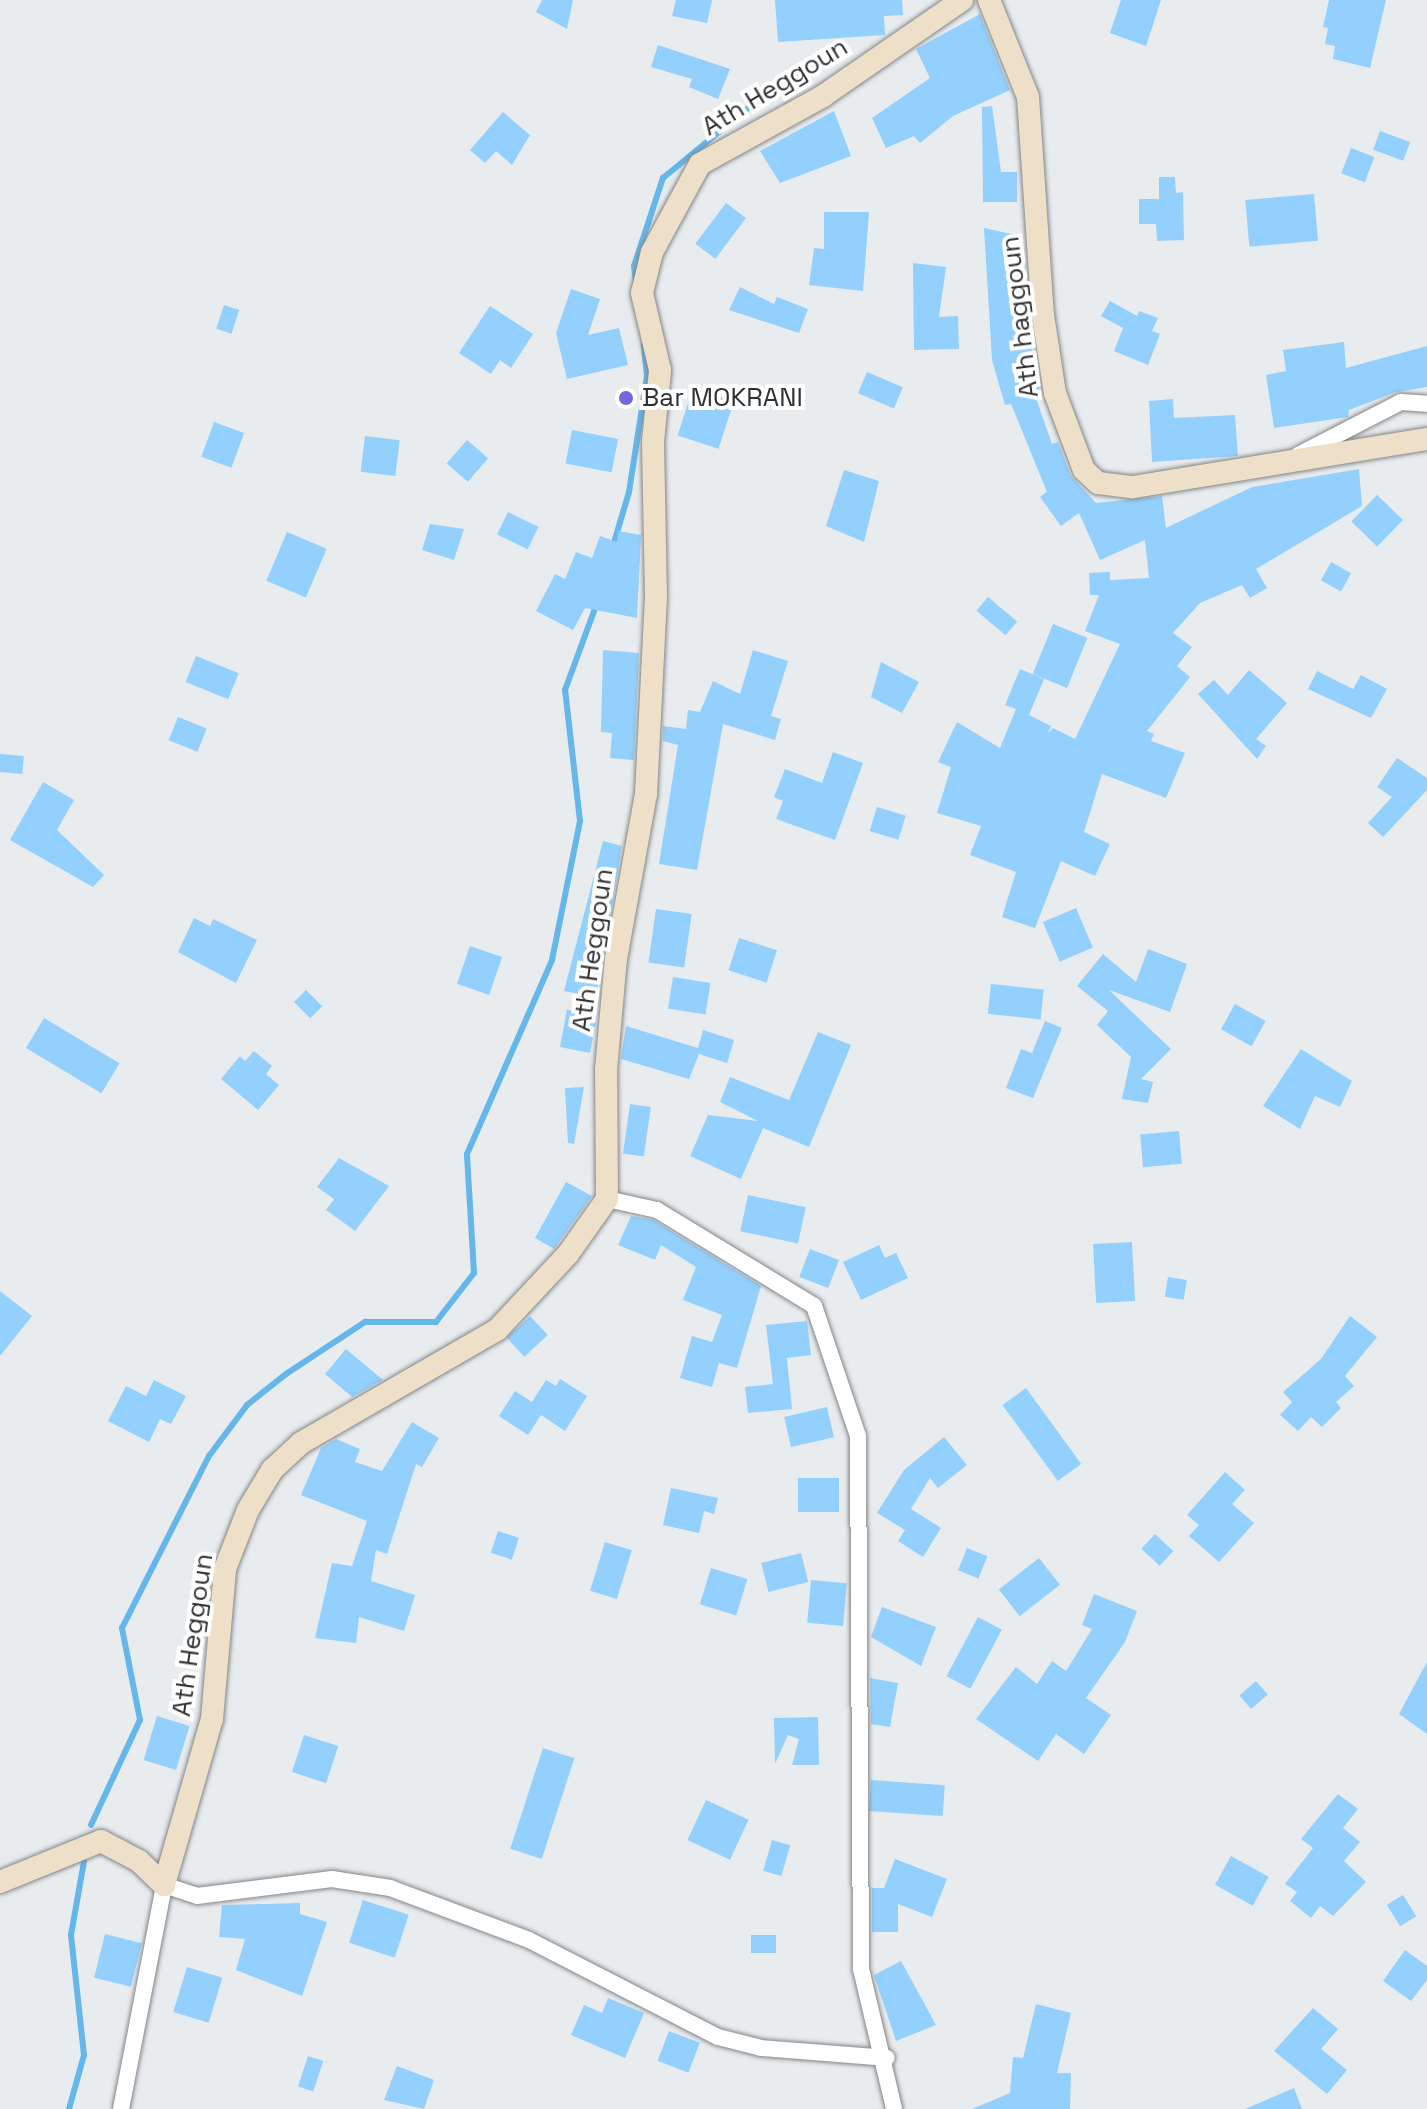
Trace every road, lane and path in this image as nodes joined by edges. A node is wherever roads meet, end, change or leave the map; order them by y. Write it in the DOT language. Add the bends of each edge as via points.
graph roads {
  1 [pos="962,0"];
  2 [pos="989,0"];
  3 [pos="1427,404"];
  4 [pos="1427,439"];
  5 [pos="1273,468"];
  6 [pos="607,1199"];
  7 [pos="0,1882"];
  8 [pos="164,1885"];
  9 [pos="887,2058"];
  10 [pos="121,2109"];
  11 [pos="894,2109"];
  1 -- 6 [label="street, Ath Heggoun" via="823,96 700,164 652,252 642,293 660,370 653,442 656,598 646,794 616,959 606,1070"];
  2 -- 5 [label="street, Ath haggoun" via="1028,97 1043,315 1055,393 1084,470 1098,483 1133,487"];
  3 -- 5 [label="street" via="1401,402"];
  4 -- 5 [label="street, Ath haggoun"];
  6 -- 8 [label="street, Ath Heggoun" via="568,1254 497,1330 460,1357 301,1443 272,1470 248,1510 225,1569 212,1719"];
  6 -- 9 [label="street" via="657,1210 814,1306 858,1436 861,1969"];
  7 -- 8 [label="street" via="101,1841 139,1861"];
  8 -- 9 [label="street" via="197,1896 332,1879 390,1888 529,1940 718,2037 761,2048"];
  8 -- 10 [label="street, Ath Heggoun"];
  9 -- 11 [label="street"];
}
